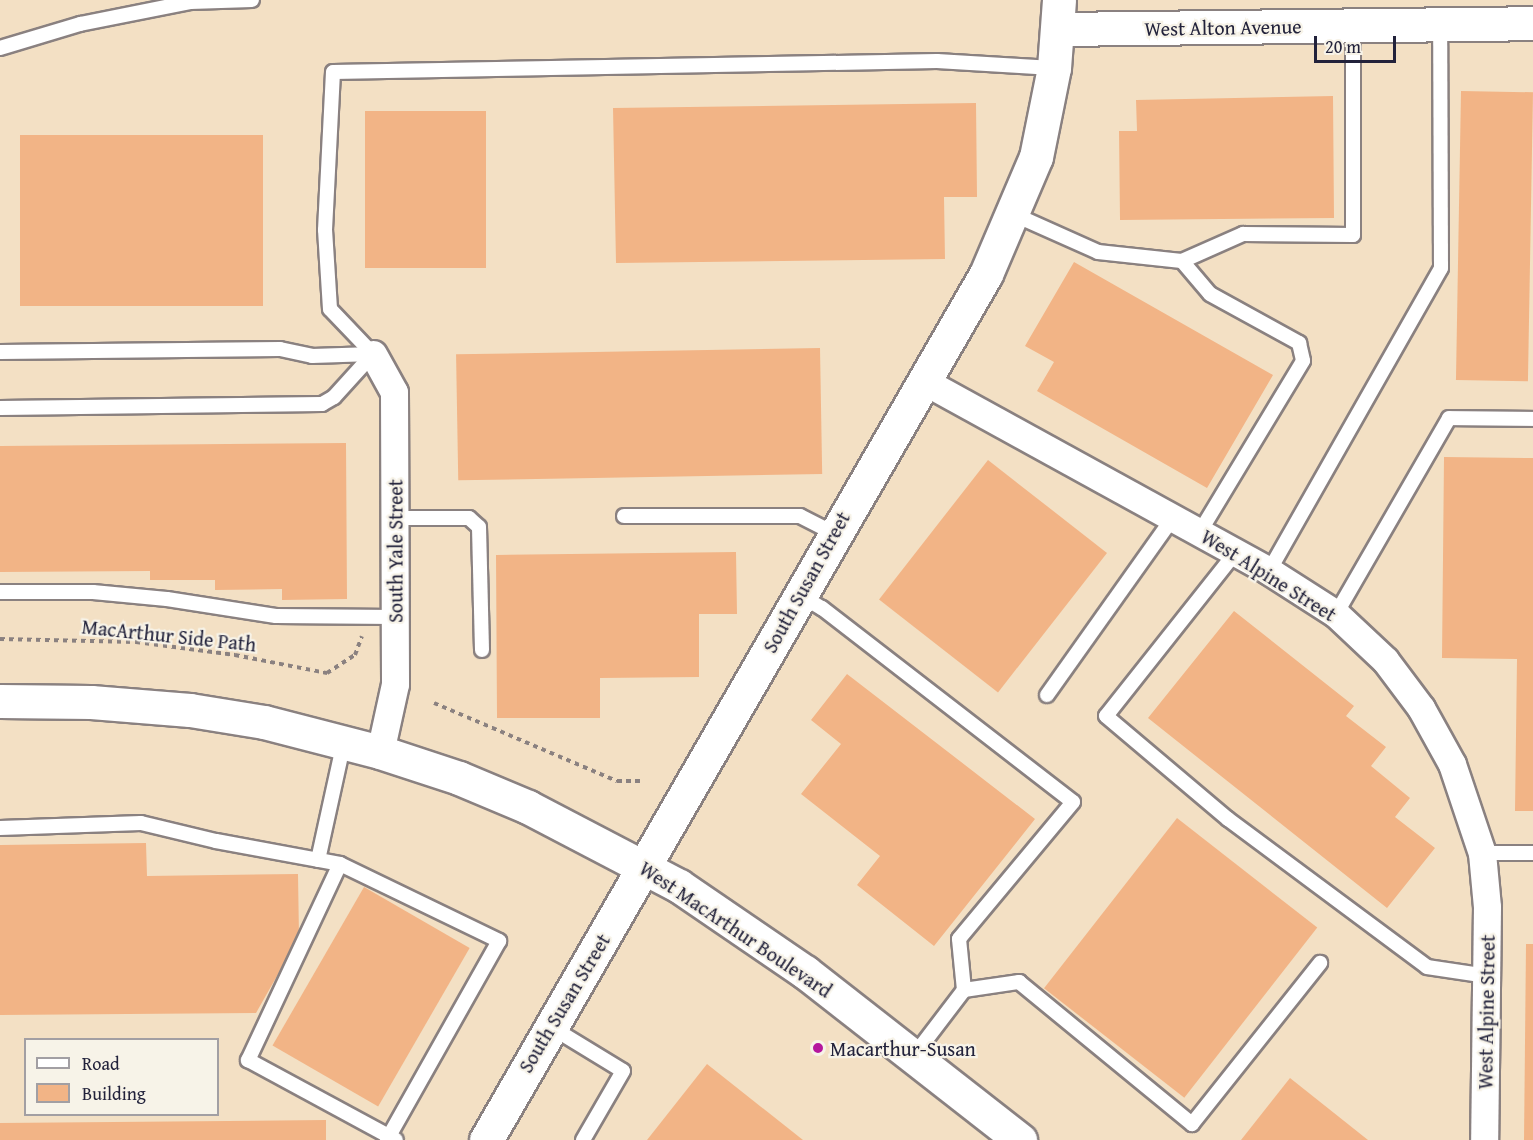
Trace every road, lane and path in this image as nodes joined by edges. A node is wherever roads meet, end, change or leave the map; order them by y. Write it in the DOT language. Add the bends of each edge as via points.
graph roads {
  1 [pos="252,0"];
  2 [pos="1058,15"];
  3 [pos="1533,23"];
  4 [pos="1440,25"];
  5 [pos="1353,26"];
  6 [pos="0,48"];
  7 [pos="1054,68"];
  8 [pos="1013,214"];
  9 [pos="1182,261"];
  10 [pos="0,352"];
  11 [pos="373,354"];
  12 [pos="922,380"];
  13 [pos="0,408"];
  14 [pos="1533,418"];
  15 [pos="624,516"];
  16 [pos="395,518"];
  17 [pos="1173,518"];
  18 [pos="1200,532"];
  19 [pos="834,533"];
  20 [pos="1236,552"];
  21 [pos="1269,571"];
  22 [pos="0,592"];
  23 [pos="800,595"];
  24 [pos="1336,614"];
  25 [pos="362,617"];
  26 [pos="395,617"];
  27 [pos="0,639"];
  28 [pos="482,651"];
  29 [pos="1047,695"];
  30 [pos="0,701"];
  31 [pos="434,703"];
  32 [pos="344,742"];
  33 [pos="380,752"];
  34 [pos="643,781"];
  35 [pos="0,828"];
  36 [pos="1533,853"];
  37 [pos="1482,854"];
  38 [pos="318,860"];
  39 [pos="340,864"];
  40 [pos="646,867"];
  41 [pos="1320,963"];
  42 [pos="1487,976"];
  43 [pos="964,990"];
  44 [pos="549,1026"];
  45 [pos="913,1057"];
  46 [pos="390,1139"];
  47 [pos="486,1140"];
  48 [pos="583,1140"];
  49 [pos="1020,1140"];
  50 [pos="1484,1140"];
  1 -- 6 [label="lane" via="190,2 80,24"];
  2 -- 5 [label="street, West Alton Avenue"];
  2 -- 7 [label="street, South Susan Street"];
  3 -- 4 [label="street, West Alton Avenue"];
  4 -- 5 [label="street, West Alton Avenue"];
  4 -- 21 [label="lane" via="1442,268"];
  5 -- 9 [label="lane" via="1353,235 1244,234"];
  7 -- 8 [label="street, South Susan Street" via="1036,157"];
  7 -- 11 [label="lane" via="937,60 333,72 325,230 330,309"];
  8 -- 9 [label="lane" via="1098,252"];
  8 -- 12 [label="street, South Susan Street" via="986,274"];
  9 -- 18 [label="lane" via="1210,294 1299,343 1303,361"];
  10 -- 11 [label="lane" via="280,349 312,356"];
  11 -- 13 [label="lane" via="334,397 322,404"];
  11 -- 16 [label="street, South Yale Street" via="394,392"];
  12 -- 17 [label="street, West Alpine Street"];
  12 -- 19 [label="street, South Susan Street"];
  14 -- 24 [label="lane" via="1449,418"];
  15 -- 19 [label="lane" via="800,516"];
  16 -- 26 [label="street, South Yale Street"];
  16 -- 28 [label="lane" via="469,518 479,527"];
  17 -- 18 [label="street, West Alpine Street"];
  17 -- 29 [label="lane"];
  18 -- 20 [label="street, West Alpine Street"];
  19 -- 23 [label="street, South Susan Street"];
  20 -- 21 [label="street, West Alpine Street"];
  20 -- 42 [label="lane" via="1106,716 1228,819 1427,967"];
  21 -- 24 [label="street, West Alpine Street"];
  22 -- 25 [label="lane" via="93,592 276,616"];
  23 -- 40 [label="street, South Susan Street"];
  23 -- 43 [label="lane" via="1073,802 959,939"];
  24 -- 37 [label="street, West Alpine Street" via="1385,660 1422,708 1452,764"];
  25 -- 26 [label="lane"];
  25 -- 27 [label="path, MacArthur Side Path" via="362,640 355,655 333,672 136,642"];
  26 -- 33 [label="street, South Yale Street" via="395,684"];
  30 -- 32 [label="street, West MacArthur Boulevard" via="92,702 190,710 264,722"];
  31 -- 34 [label="path" via="617,781"];
  32 -- 33 [label="street, West MacArthur Boulevard"];
  32 -- 38 [label="lane"];
  33 -- 40 [label="street, West MacArthur Boulevard" via="459,778 528,807"];
  35 -- 38 [label="lane" via="141,823"];
  36 -- 37 [label="lane"];
  37 -- 42 [label="street, West Alpine Street" via="1488,907"];
  38 -- 39 [label="lane"];
  39 -- 46 [label="lane" via="248,1060"];
  39 -- 46 [label="lane" via="499,941"];
  40 -- 44 [label="street, South Susan Street"];
  40 -- 45 [label="street, West MacArthur Boulevard" via="805,972"];
  41 -- 43 [label="lane" via="1192,1124 1019,981"];
  42 -- 50 [label="street, West Alpine Street"];
  43 -- 45 [label="lane"];
  44 -- 47 [label="street, South Susan Street"];
  44 -- 48 [label="lane" via="622,1071"];
  45 -- 49 [label="street, West MacArthur Boulevard"];
}
